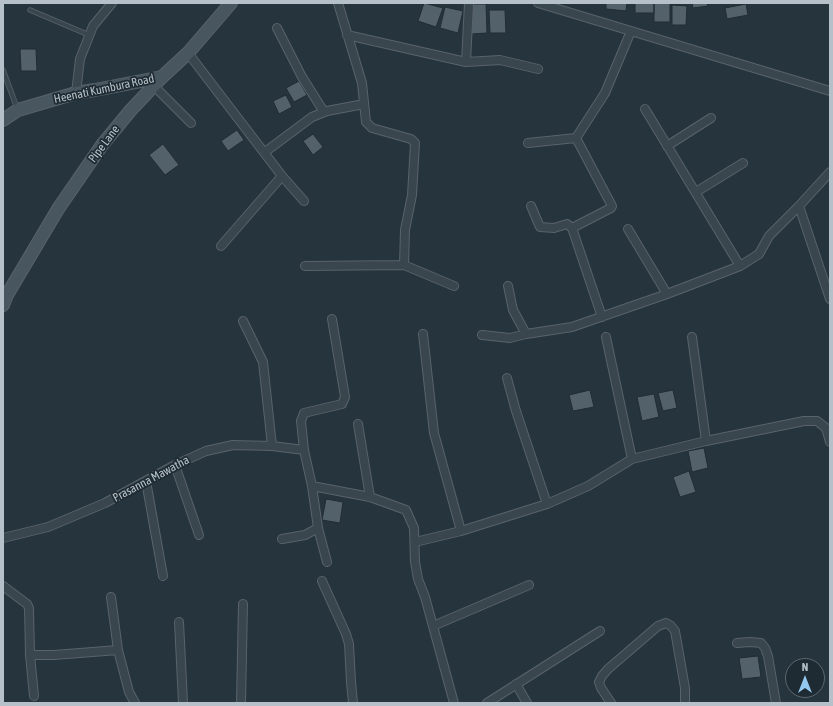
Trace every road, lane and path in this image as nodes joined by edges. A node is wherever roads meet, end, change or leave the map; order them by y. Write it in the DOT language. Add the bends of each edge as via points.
graph roads {
  1 [pos="112,3"];
  2 [pos="231,3"];
  3 [pos="338,3"];
  4 [pos="469,3"];
  5 [pos="538,3"];
  6 [pos="30,10"];
  7 [pos="277,28"];
  8 [pos="631,31"];
  9 [pos="89,36"];
  10 [pos="348,36"];
  11 [pos="188,53"];
  12 [pos="466,62"];
  13 [pos="538,68"];
  14 [pos="3,70"];
  15 [pos="162,77"];
  16 [pos="154,86"];
  17 [pos="830,91"];
  18 [pos="76,92"];
  19 [pos="364,104"];
  20 [pos="645,109"];
  21 [pos="18,110"];
  22 [pos="324,112"];
  23 [pos="711,118"];
  24 [pos="3,120"];
  25 [pos="191,124"];
  26 [pos="576,138"];
  27 [pos="528,143"];
  28 [pos="667,146"];
  29 [pos="264,152"];
  30 [pos="743,163"];
  31 [pos="830,172"];
  32 [pos="282,176"];
  33 [pos="696,192"];
  34 [pos="304,201"];
  35 [pos="531,206"];
  36 [pos="799,206"];
  37 [pos="572,228"];
  38 [pos="628,229"];
  39 [pos="221,246"];
  40 [pos="305,266"];
  41 [pos="404,266"];
  42 [pos="740,266"];
  43 [pos="454,286"];
  44 [pos="508,286"];
  45 [pos="668,294"];
  46 [pos="830,299"];
  47 [pos="3,305"];
  48 [pos="602,317"];
  49 [pos="332,320"];
  50 [pos="243,321"];
  51 [pos="423,334"];
  52 [pos="526,334"];
  53 [pos="482,335"];
  54 [pos="606,336"];
  55 [pos="692,337"];
  56 [pos="507,378"];
  57 [pos="358,424"];
  58 [pos="706,441"];
  59 [pos="830,442"];
  60 [pos="272,446"];
  61 [pos="304,450"];
  62 [pos="632,459"];
  63 [pos="175,465"];
  64 [pos="146,481"];
  65 [pos="312,486"];
  66 [pos="370,497"];
  67 [pos="547,504"];
  68 [pos="318,528"];
  69 [pos="460,531"];
  70 [pos="199,535"];
  71 [pos="3,538"];
  72 [pos="282,539"];
  73 [pos="415,542"];
  74 [pos="327,562"];
  75 [pos="163,576"];
  76 [pos="322,581"];
  77 [pos="529,585"];
  78 [pos="3,586"];
  79 [pos="111,597"];
  80 [pos="243,604"];
  81 [pos="179,622"];
  82 [pos="433,626"];
  83 [pos="600,631"];
  84 [pos="737,643"];
  85 [pos="118,650"];
  86 [pos="30,655"];
  87 [pos="516,684"];
  88 [pos="34,696"];
  89 [pos="136,703"];
  90 [pos="183,703"];
  91 [pos="241,703"];
  92 [pos="353,703"];
  93 [pos="454,703"];
  94 [pos="487,703"];
  95 [pos="527,703"];
  96 [pos="611,703"];
  97 [pos="685,703"];
  98 [pos="776,703"];
  1 -- 9 [label="street" via="93,26"];
  2 -- 11 [label="street, Pipe Lane"];
  3 -- 10 [label="street"];
  4 -- 12 [label="street"];
  5 -- 8 [label="street"];
  6 -- 9 [label="lane"];
  7 -- 22 [label="street" via="302,77"];
  8 -- 17 [label="street"];
  8 -- 26 [label="street" via="606,92"];
  9 -- 18 [label="street" via="80,59"];
  10 -- 12 [label="street"];
  10 -- 19 [label="street" via="362,82"];
  11 -- 15 [label="street, Pipe Lane"];
  11 -- 29 [label="street"];
  12 -- 13 [label="street" via="500,60"];
  14 -- 21 [label="lane"];
  15 -- 16 [label="street, Pipe Lane"];
  15 -- 18 [label="street, Heenati Kumbura Road"];
  16 -- 25 [label="street"];
  16 -- 47 [label="street, Pipe Lane" via="102,145 58,209"];
  18 -- 21 [label="street, Heenati Kumbura Road"];
  19 -- 22 [label="street"];
  19 -- 41 [label="street" via="366,122 372,128 411,139 415,143 412,195 405,230"];
  20 -- 28 [label="street"];
  21 -- 24 [label="street, Heenati Kumbura Road"];
  22 -- 29 [label="street" via="312,117"];
  23 -- 28 [label="street"];
  26 -- 27 [label="street"];
  26 -- 37 [label="street" via="612,206"];
  28 -- 33 [label="street"];
  29 -- 32 [label="street"];
  30 -- 33 [label="street"];
  31 -- 36 [label="street"];
  32 -- 34 [label="street"];
  32 -- 39 [label="street"];
  33 -- 42 [label="street"];
  35 -- 37 [label="street" via="540,227 554,228 567,224"];
  36 -- 42 [label="street" via="769,236 759,254"];
  36 -- 46 [label="street"];
  37 -- 48 [label="street"];
  38 -- 45 [label="street"];
  40 -- 41 [label="street"];
  41 -- 43 [label="street"];
  42 -- 45 [label="street"];
  44 -- 52 [label="street" via="513,310"];
  45 -- 48 [label="street"];
  48 -- 52 [label="street" via="572,326"];
  49 -- 61 [label="street" via="345,398 342,404 304,413 301,421"];
  50 -- 60 [label="street" via="263,362"];
  51 -- 69 [label="street" via="434,433"];
  52 -- 53 [label="street" via="510,338"];
  54 -- 62 [label="street"];
  55 -- 58 [label="street"];
  56 -- 67 [label="street"];
  57 -- 66 [label="street"];
  58 -- 59 [label="street" via="804,420 817,422 826,428"];
  58 -- 62 [label="street"];
  60 -- 61 [label="street, Prasanna Mawatha"];
  60 -- 63 [label="street, Prasanna Mawatha" via="234,446 206,451"];
  61 -- 65 [label="street"];
  62 -- 67 [label="street" via="588,486"];
  63 -- 64 [label="street, Prasanna Mawatha"];
  63 -- 70 [label="street"];
  64 -- 71 [label="street, Prasanna Mawatha" via="105,503 48,527"];
  64 -- 75 [label="street"];
  65 -- 66 [label="street"];
  65 -- 68 [label="street"];
  66 -- 73 [label="street" via="406,510 414,528"];
  67 -- 69 [label="street"];
  68 -- 72 [label="street" via="305,535"];
  68 -- 74 [label="street"];
  69 -- 73 [label="street"];
  73 -- 82 [label="street" via="418,579"];
  76 -- 92 [label="street" via="349,644"];
  77 -- 82 [label="street"];
  78 -- 86 [label="street" via="29,608"];
  79 -- 85 [label="street"];
  80 -- 91 [label="street"];
  81 -- 90 [label="street"];
  82 -- 93 [label="street"];
  83 -- 87 [label="street"];
  84 -- 98 [label="street" via="761,643 765,648"];
  85 -- 86 [label="street"];
  85 -- 89 [label="street" via="129,692"];
  86 -- 88 [label="street"];
  87 -- 94 [label="street"];
  87 -- 95 [label="street"];
  96 -- 97 [label="street" via="599,682 602,676 658,626 666,623 675,631 685,688"];
}
